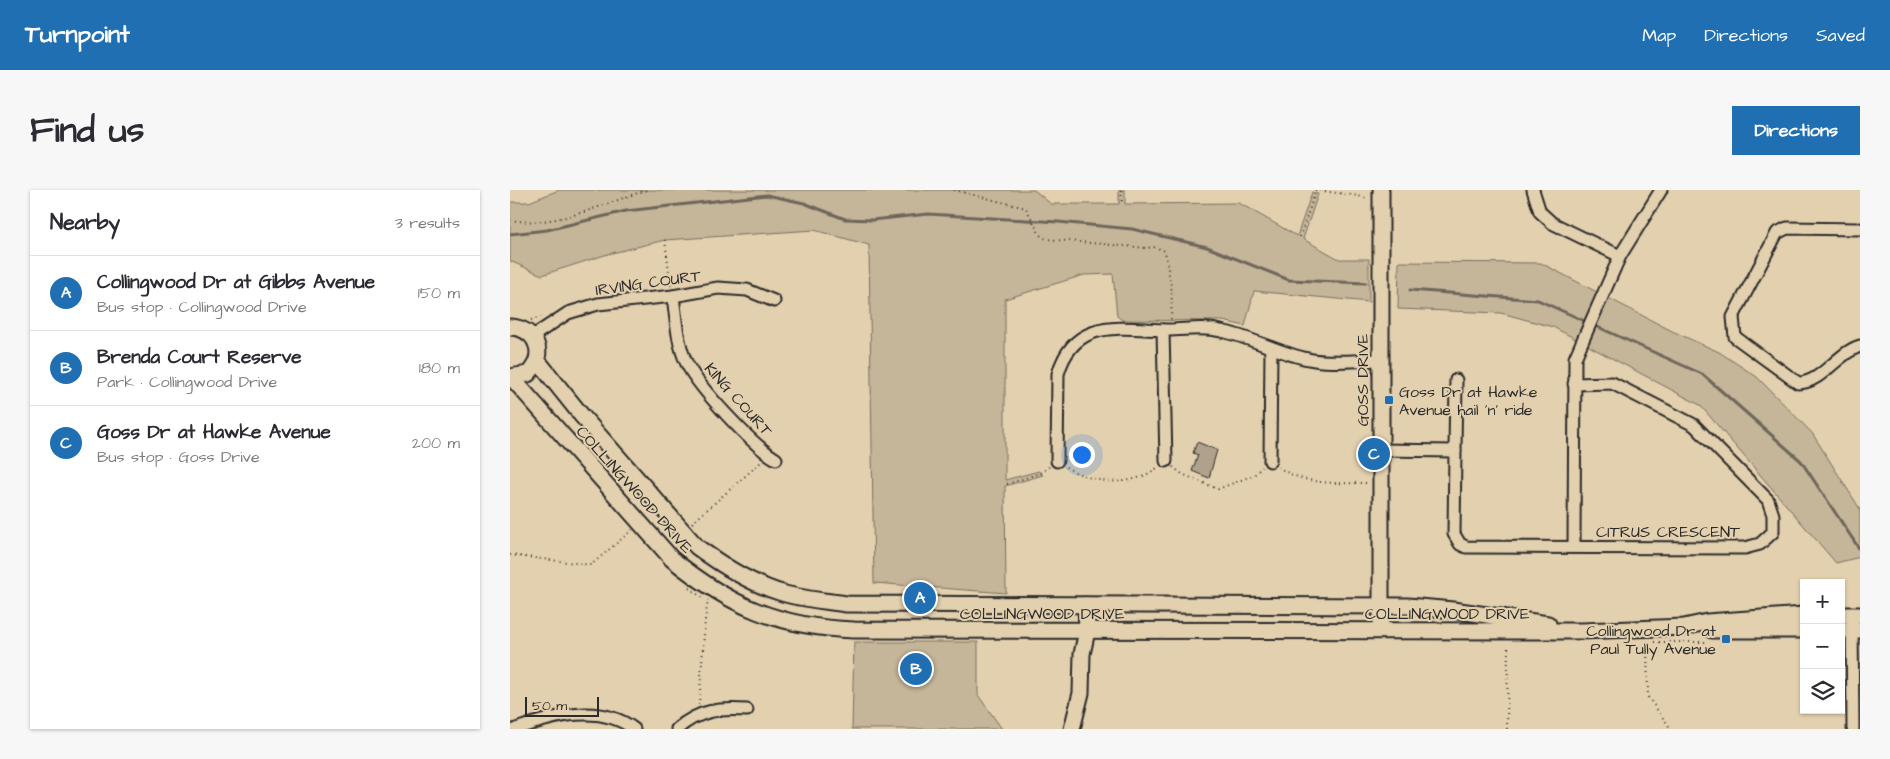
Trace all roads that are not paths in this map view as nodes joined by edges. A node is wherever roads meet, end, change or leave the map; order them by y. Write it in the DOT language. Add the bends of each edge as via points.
graph roads {
  1 [pos="1381,190"];
  2 [pos="1533,190"];
  3 [pos="1660,190"];
  4 [pos="1860,229"];
  5 [pos="1620,256"];
  6 [pos="673,296"];
  7 [pos="774,301"];
  8 [pos="510,327"];
  9 [pos="1167,330"];
  10 [pos="533,336"];
  11 [pos="1860,346"];
  12 [pos="1270,348"];
  13 [pos="537,360"];
  14 [pos="1380,360"];
  15 [pos="511,378"];
  16 [pos="1456,380"];
  17 [pos="1574,384"];
  18 [pos="1380,450"];
  19 [pos="1455,451"];
  20 [pos="773,457"];
  21 [pos="1057,461"];
  22 [pos="1270,461"];
  23 [pos="1166,462"];
  24 [pos="1574,547"];
  25 [pos="1080,605"];
  26 [pos="1380,605"];
  27 [pos="1800,615"];
  28 [pos="1851,622"];
  29 [pos="1684,627"];
  30 [pos="1381,630"];
  31 [pos="1800,630"];
  32 [pos="1080,631"];
  33 [pos="1582,631"];
  34 [pos="747,710"];
  35 [pos="516,729"];
  36 [pos="634,729"];
  37 [pos="677,729"];
  38 [pos="1072,729"];
  39 [pos="1852,729"];
  1 -- 14 [label="main road, GOSS DRIVE"];
  2 -- 5 [label="street" via="1540,212 1552,223"];
  3 -- 5 [label="street"];
  4 -- 11 [label="street" via="1786,228 1777,233 1733,317 1735,337 1798,383 1808,383 1850,349"];
  5 -- 17 [label="street" via="1575,358"];
  6 -- 7 [label="street, IRVING COURT" via="718,288 747,290"];
  6 -- 10 [label="street, IRVING COURT" via="598,304 568,313"];
  6 -- 20 [label="street, KING COURT" via="687,364 737,424"];
  8 -- 10 [label="main road"];
  9 -- 12 [label="street" via="1206,328 1241,336"];
  9 -- 21 [label="street" via="1111,328 1096,330 1076,341 1066,353 1058,374"];
  9 -- 23 [label="street"];
  10 -- 13 [label="main road, COLLINGWOOD DRIVE" via="537,344"];
  12 -- 14 [label="street" via="1309,359"];
  12 -- 22 [label="street"];
  13 -- 15 [label="main road, COLLINGWOOD DRIVE" via="528,374"];
  13 -- 25 [label="main road, COLLINGWOOD DRIVE" via="697,547 719,564 751,581 782,594 846,604"];
  14 -- 18 [label="main road, GOSS DRIVE"];
  15 -- 32 [label="main road, COLLINGWOOD DRIVE" via="672,559 711,589 757,613 827,629"];
  16 -- 19 [label="street"];
  17 -- 24 [label="street"];
  17 -- 24 [label="street, CITRUS CRESCENT" via="1612,383 1694,425 1768,500 1773,515 1773,532 1760,544 1745,548"];
  18 -- 19 [label="street"];
  18 -- 26 [label="main road, GOSS DRIVE"];
  19 -- 24 [label="street, CITRUS CRESCENT" via="1454,534 1460,544 1466,547"];
  25 -- 26 [label="main road, COLLINGWOOD DRIVE"];
  25 -- 32 [label="main road"];
  26 -- 30 [label="main road, GOSS DRIVE"];
  26 -- 33 [label="main road, COLLINGWOOD DRIVE" via="1453,610"];
  27 -- 29 [label="main road, COLLINGWOOD DRIVE" via="1707,622"];
  28 -- 39 [label="street"];
  29 -- 31 [label="main road, COLLINGWOOD DRIVE"];
  29 -- 33 [label="main road, COLLINGWOOD DRIVE"];
  30 -- 32 [label="main road, COLLINGWOOD DRIVE"];
  30 -- 33 [label="main road, COLLINGWOOD DRIVE"];
  32 -- 38 [label="main road" via="1081,693"];
  34 -- 37 [label="street" via="721,709 698,715"];
  35 -- 36 [label="street" via="556,716 585,715 624,721"];
}
